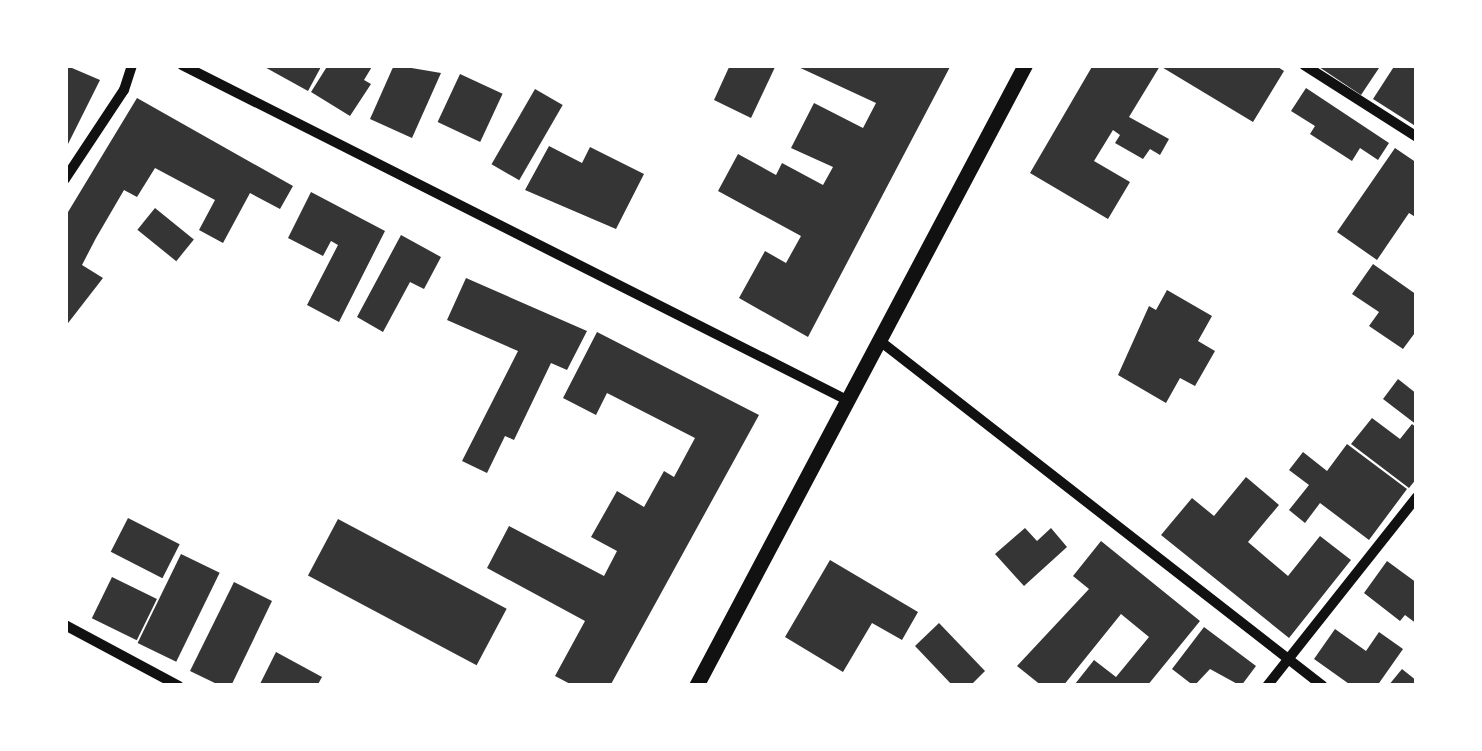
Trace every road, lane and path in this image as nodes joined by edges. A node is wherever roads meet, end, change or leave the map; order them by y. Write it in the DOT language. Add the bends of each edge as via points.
graph roads {
  1 [pos="132,65"];
  2 [pos="182,65"];
  3 [pos="1025,65"];
  4 [pos="1304,65"];
  5 [pos="1417,137"];
  6 [pos="65,179"];
  7 [pos="880,341"];
  8 [pos="849,401"];
  9 [pos="1417,498"];
  10 [pos="65,625"];
  11 [pos="1289,658"];
  12 [pos="179,686"];
  13 [pos="696,686"];
  14 [pos="1266,686"];
  15 [pos="1323,686"];
  1 -- 6 [label="street" via="124,90"];
  2 -- 8 [label="street"];
  3 -- 7 [label="street"];
  4 -- 5 [label="street"];
  7 -- 8 [label="street"];
  7 -- 11 [label="street"];
  8 -- 13 [label="street"];
  9 -- 11 [label="street"];
  10 -- 12 [label="street"];
  11 -- 14 [label="street"];
  11 -- 15 [label="street"];
}
